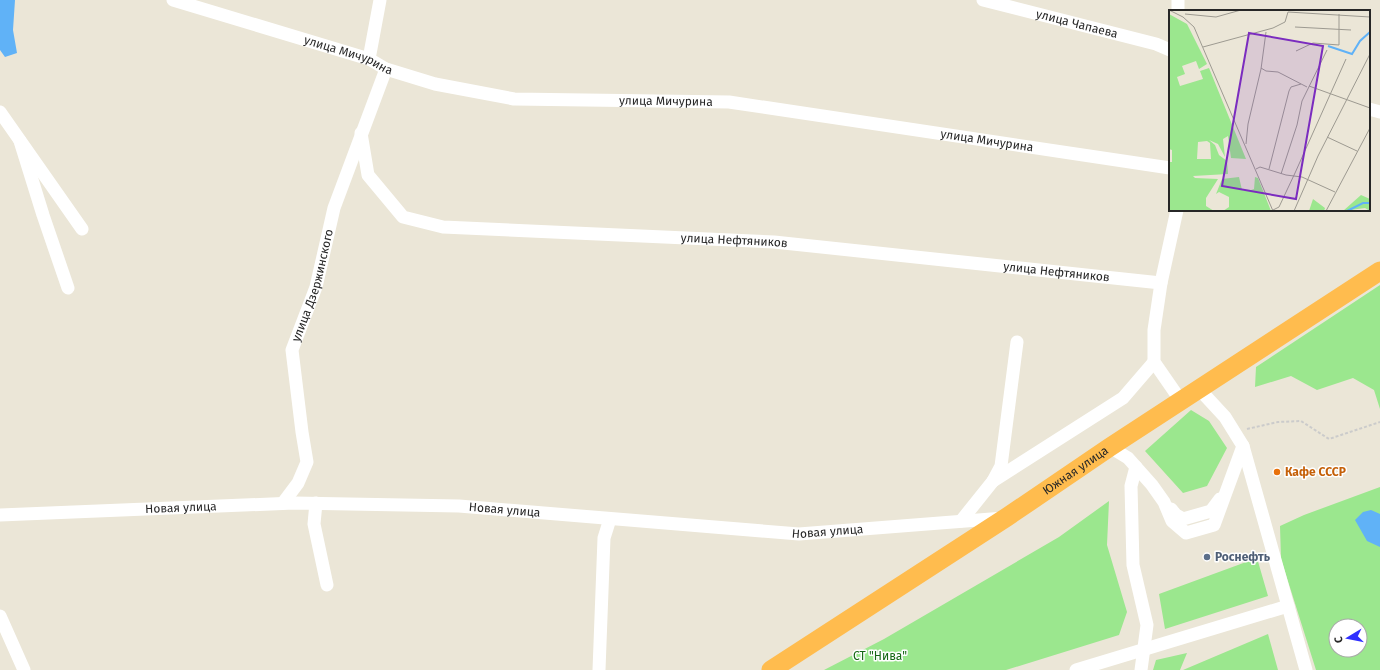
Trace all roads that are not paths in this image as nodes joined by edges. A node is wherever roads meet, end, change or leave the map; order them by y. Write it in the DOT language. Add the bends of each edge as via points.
graph roads {
  1 [pos="173,0"];
  2 [pos="380,0"];
  3 [pos="983,0"];
  4 [pos="1169,50"];
  5 [pos="369,59"];
  6 [pos="386,69"];
  7 [pos="1370,109"];
  8 [pos="0,112"];
  9 [pos="1380,112"];
  10 [pos="361,133"];
  11 [pos="20,141"];
  12 [pos="1169,168"];
  13 [pos="1177,211"];
  14 [pos="82,229"];
  15 [pos="1380,271"];
  16 [pos="1161,283"];
  17 [pos="68,288"];
  18 [pos="1017,342"];
  19 [pos="1154,362"];
  20 [pos="1200,390"];
  21 [pos="1181,401"];
  22 [pos="1243,446"];
  23 [pos="1110,447"];
  24 [pos="1136,467"];
  25 [pos="993,481"];
  26 [pos="316,503"];
  27 [pos="283,504"];
  28 [pos="0,515"];
  29 [pos="1008,517"];
  30 [pos="610,519"];
  31 [pos="961,521"];
  32 [pos="327,585"];
  33 [pos="1288,606"];
  34 [pos="0,616"];
  35 [pos="1144,650"];
  36 [pos="24,670"];
  37 [pos="599,670"];
  38 [pos="771,670"];
  39 [pos="1076,670"];
  40 [pos="1141,670"];
  41 [pos="1306,670"];
  1 -- 5 [label="street, улица Мичурина"];
  2 -- 5 [label="street"];
  3 -- 4 [label="street, улица Чапаева" via="1156,44"];
  5 -- 6 [label="street, улица Мичурина"];
  6 -- 10 [label="street, улица Дзержинского"];
  6 -- 12 [label="street, улица Мичурина" via="435,84 514,99 729,102"];
  7 -- 9 [label="street"];
  8 -- 11 [label="street"];
  10 -- 16 [label="street, улица Нефтяников" via="368,175 403,217 443,227 774,242"];
  10 -- 27 [label="street, улица Дзержинского" via="334,208 316,287 292,350 307,462 298,483"];
  11 -- 14 [label="street"];
  11 -- 17 [label="street"];
  13 -- 16 [label="street"];
  15 -- 20 [label="highway, Южная улица"];
  16 -- 19 [label="street" via="1154,330"];
  18 -- 25 [label="street" via="1001,466"];
  19 -- 21 [label="street"];
  19 -- 25 [label="street" via="1123,398"];
  20 -- 21 [label="highway, Южная улица"];
  20 -- 22 [label="street" via="1225,417"];
  21 -- 23 [label="highway, Южная улица"];
  22 -- 24 [label="street" via="1214,525 1186,533 1172,521 1164,502"];
  22 -- 33 [label="street"];
  23 -- 24 [label="street" via="1128,458"];
  23 -- 29 [label="highway, Южная улица"];
  24 -- 35 [label="street" via="1131,486 1133,564 1147,625"];
  25 -- 31 [label="street"];
  26 -- 27 [label="street, Новая улица"];
  26 -- 30 [label="street, Новая улица" via="459,506"];
  26 -- 32 [label="street" via="314,524"];
  27 -- 28 [label="street, Новая улица"];
  29 -- 31 [label="street, Новая улица"];
  29 -- 38 [label="highway, Южная улица"];
  30 -- 31 [label="street, Новая улица" via="799,534"];
  30 -- 37 [label="street" via="604,538"];
  33 -- 35 [label="street"];
  33 -- 41 [label="street"];
  34 -- 36 [label="street"];
  35 -- 39 [label="street"];
  35 -- 40 [label="street"];
}
